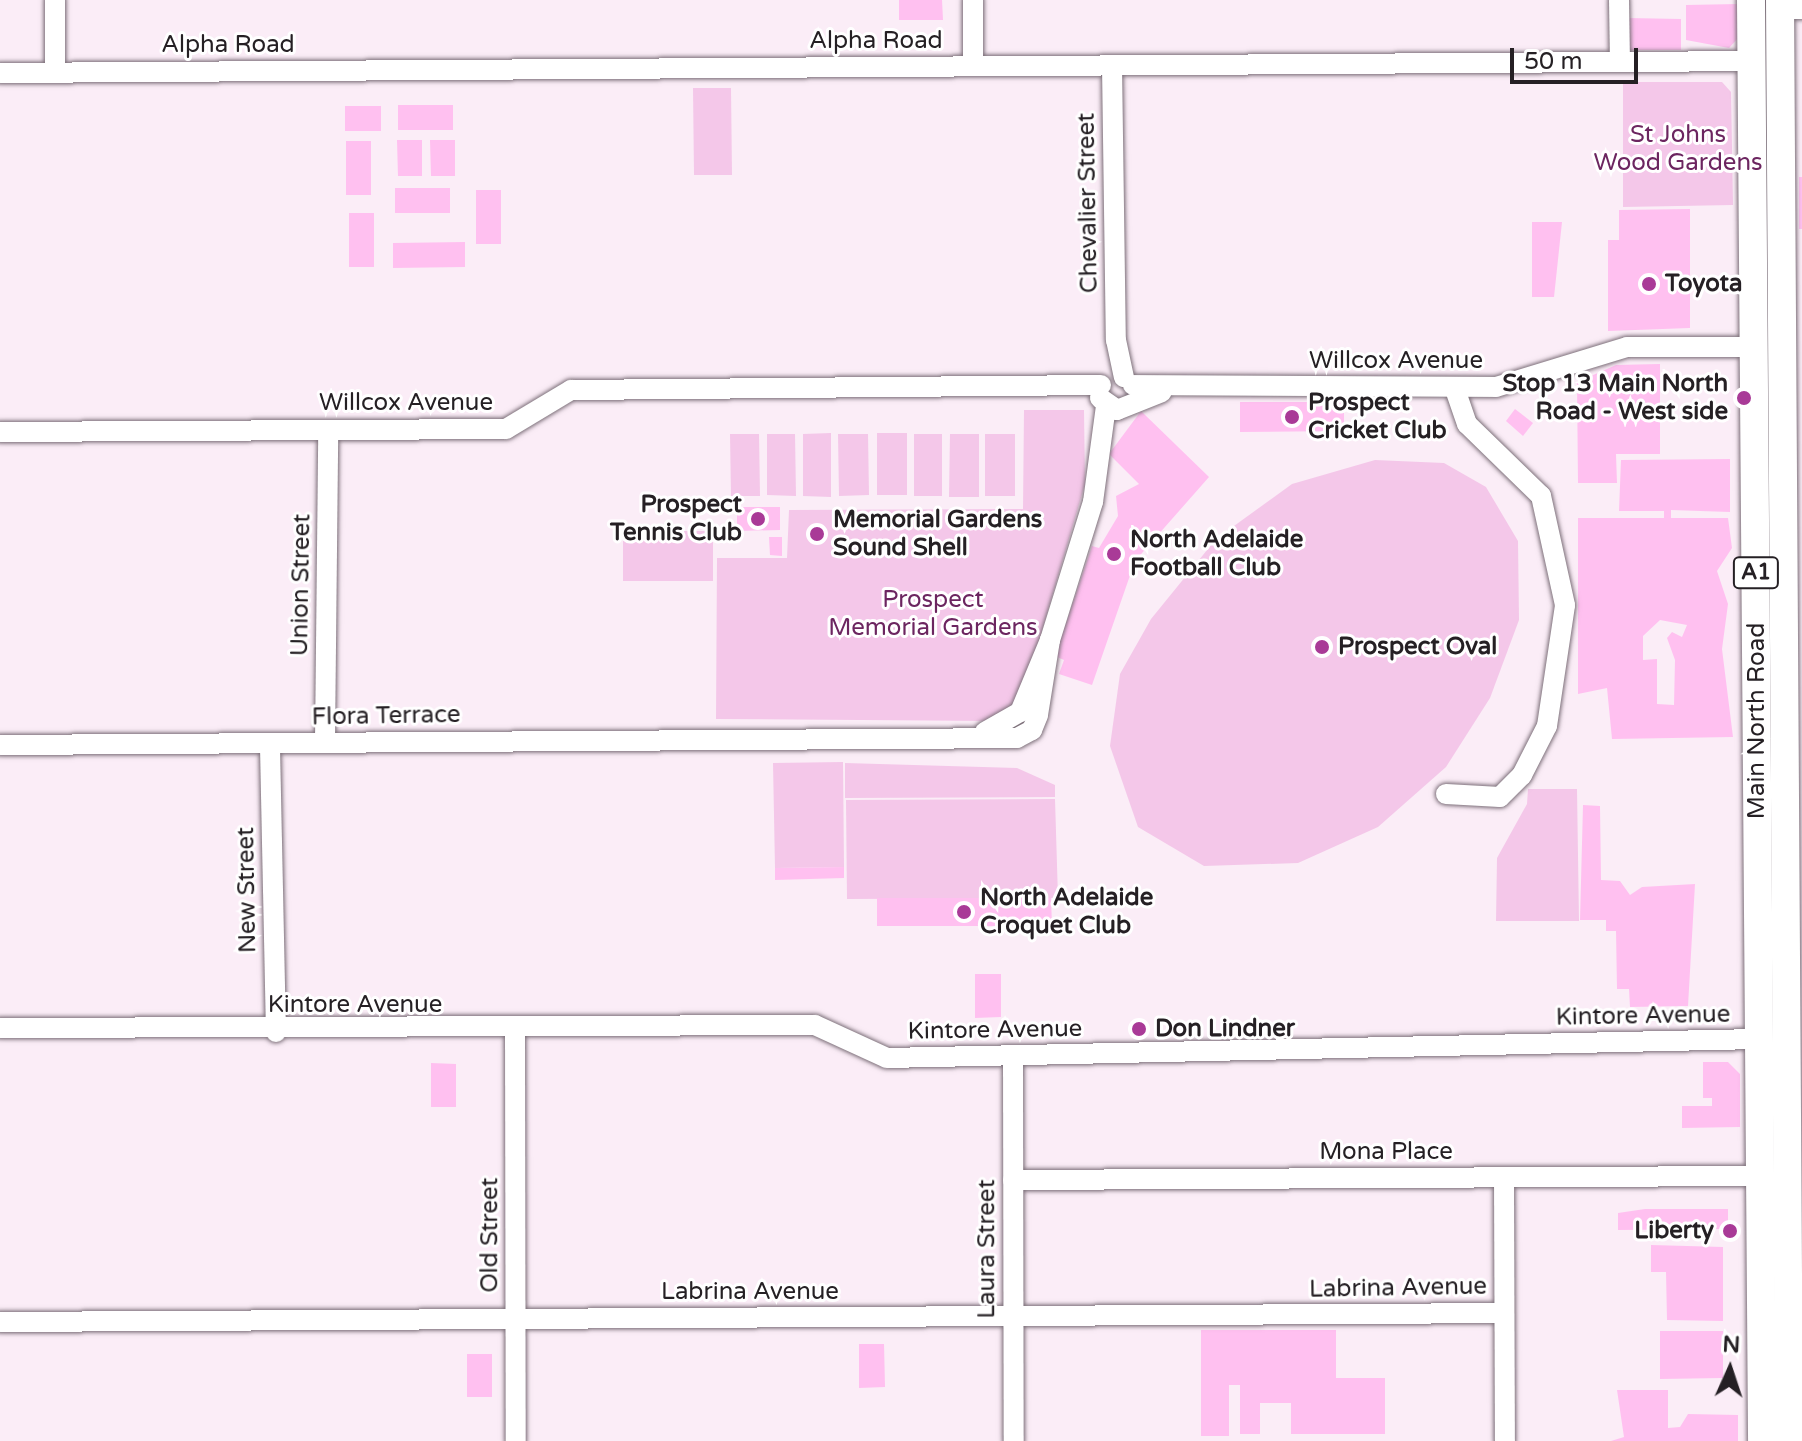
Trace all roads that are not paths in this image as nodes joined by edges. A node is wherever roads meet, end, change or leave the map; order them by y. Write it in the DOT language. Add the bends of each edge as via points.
graph roads {
  1 [pos="55,0"];
  2 [pos="973,0"];
  3 [pos="1619,0"];
  4 [pos="1751,0"];
  5 [pos="1787,6"];
  6 [pos="1620,61"];
  7 [pos="1752,61"];
  8 [pos="1781,61"];
  9 [pos="1112,65"];
  10 [pos="973,66"];
  11 [pos="55,72"];
  12 [pos="0,73"];
  13 [pos="1792,283"];
  14 [pos="1753,284"];
  15 [pos="1754,347"];
  16 [pos="1454,387"];
  17 [pos="1116,393"];
  18 [pos="328,430"];
  19 [pos="0,432"];
  20 [pos="1792,525"];
  21 [pos="977,734"];
  22 [pos="325,741"];
  23 [pos="0,745"];
  24 [pos="270,747"];
  25 [pos="1757,749"];
  26 [pos="1794,749"];
  27 [pos="1446,794"];
  28 [pos="1794,1015"];
  29 [pos="0,1028"];
  30 [pos="515,1030"];
  31 [pos="276,1032"];
  32 [pos="1759,1039"];
  33 [pos="1013,1057"];
  34 [pos="1794,1153"];
  35 [pos="1760,1176"];
  36 [pos="1504,1178"];
  37 [pos="1013,1180"];
  38 [pos="1783,1259"];
  39 [pos="1500,1313"];
  40 [pos="516,1318"];
  41 [pos="1014,1318"];
  42 [pos="0,1322"];
  43 [pos="1784,1384"];
  44 [pos="516,1441"];
  45 [pos="1014,1441"];
  46 [pos="1505,1441"];
  47 [pos="1762,1441"];
  48 [pos="1789,1441"];
  1 -- 11 [label="street"];
  2 -- 10 [label="street"];
  3 -- 6 [label="street"];
  4 -- 7 [label="highway, Main North Road / A1"];
  5 -- 8 [label="highway, Main North Road / A1"];
  6 -- 7 [label="street, Alpha Road"];
  6 -- 9 [label="street, Alpha Road"];
  7 -- 8 [label="highway"];
  7 -- 14 [label="highway, Main North Road / A1"];
  8 -- 13 [label="highway, Main North Road / A1"];
  9 -- 10 [label="street, Alpha Road"];
  9 -- 17 [label="street, Chevalier Street"];
  10 -- 11 [label="street, Alpha Road"];
  11 -- 12 [label="street, Alpha Road"];
  13 -- 14 [label="highway"];
  13 -- 20 [label="highway, Main North Road / A1"];
  14 -- 15 [label="highway, Main North Road / A1"];
  15 -- 16 [label="street, Willcox Avenue" via="1627,347 1496,387"];
  15 -- 25 [label="highway, Main North Road / A1"];
  16 -- 17 [label="street, Willcox Avenue" via="1177,387"];
  16 -- 27 [label="street" via="1467,424 1541,496 1565,605 1547,726 1522,775 1500,797"];
  17 -- 18 [label="street, Willcox Avenue" via="571,390 506,429"];
  17 -- 21 [label="street, Chevalier Street" via="1050,640 1020,712 1002,728"];
  18 -- 19 [label="street, Willcox Avenue"];
  18 -- 22 [label="street, Union Street"];
  20 -- 26 [label="highway, Main North Road / A1"];
  21 -- 22 [label="street, Flora Terrace"];
  22 -- 24 [label="street, Flora Terrace"];
  23 -- 24 [label="street, Flora Terrace"];
  24 -- 31 [label="street, New Street"];
  25 -- 26 [label="highway"];
  25 -- 32 [label="highway, Main North Road / A1"];
  26 -- 28 [label="highway, Main North Road / A1"];
  28 -- 34 [label="highway, Main North Road / A1"];
  29 -- 31 [label="street, Kintore Avenue"];
  30 -- 31 [label="street, Kintore Avenue"];
  30 -- 33 [label="street, Kintore Avenue" via="815,1025 887,1058"];
  30 -- 40 [label="street, Old Street"];
  32 -- 33 [label="street, Kintore Avenue"];
  32 -- 35 [label="highway, Main North Road / A1"];
  33 -- 37 [label="street, Laura Street"];
  34 -- 38 [label="highway, Main North Road / A1"];
  35 -- 36 [label="street, Mona Place"];
  35 -- 38 [label="highway, Main North Road / A1"];
  36 -- 37 [label="street, Mona Place"];
  36 -- 39 [label="street"];
  37 -- 41 [label="street, Laura Street"];
  38 -- 43 [label="highway, Main North Road / A1"];
  39 -- 41 [label="street, Labrina Avenue"];
  39 -- 46 [label="street"];
  40 -- 41 [label="street, Labrina Avenue"];
  40 -- 42 [label="street, Labrina Avenue"];
  40 -- 44 [label="street, Old Street"];
  41 -- 45 [label="street, Laura Street"];
  43 -- 47 [label="highway, Main North Road / A1"];
  43 -- 48 [label="highway, Main North Road / A1"];
}
